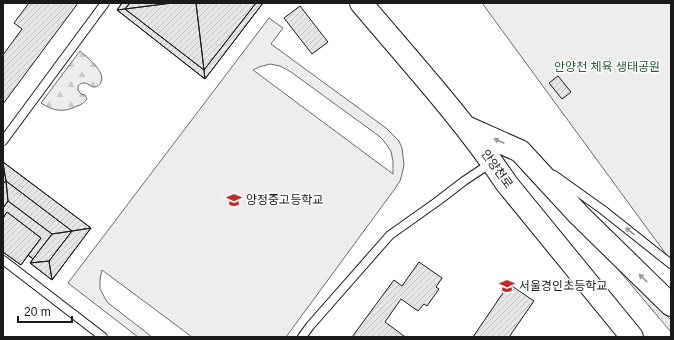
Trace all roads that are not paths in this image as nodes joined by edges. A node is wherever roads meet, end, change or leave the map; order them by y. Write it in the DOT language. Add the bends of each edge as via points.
graph roads {
  1 [pos="105,3"];
  2 [pos="361,3"];
  3 [pos="465,126"];
  4 [pos="3,141"];
  5 [pos="520,151"];
  6 [pos="492,162"];
  7 [pos="3,260"];
  8 [pos="671,264"];
  9 [pos="671,305"];
  10 [pos="103,337"];
  11 [pos="302,337"];
  12 [pos="632,337"];
  1 -- 4 [label="lane"];
  2 -- 3 [label="main road, 안양천로"];
  5 -- 3 [label="main road, one-way"];
  3 -- 6 [label="main road, 안양천로"];
  8 -- 5 [label="lane, one-way" via="603,210"];
  9 -- 5 [label="main road, one-way" via="579,215"];
  6 -- 11 [label="lane" via="390,235"];
  6 -- 12 [label="main road, 안양천로" via="507,184"];
  7 -- 10 [label="lane"];
}
